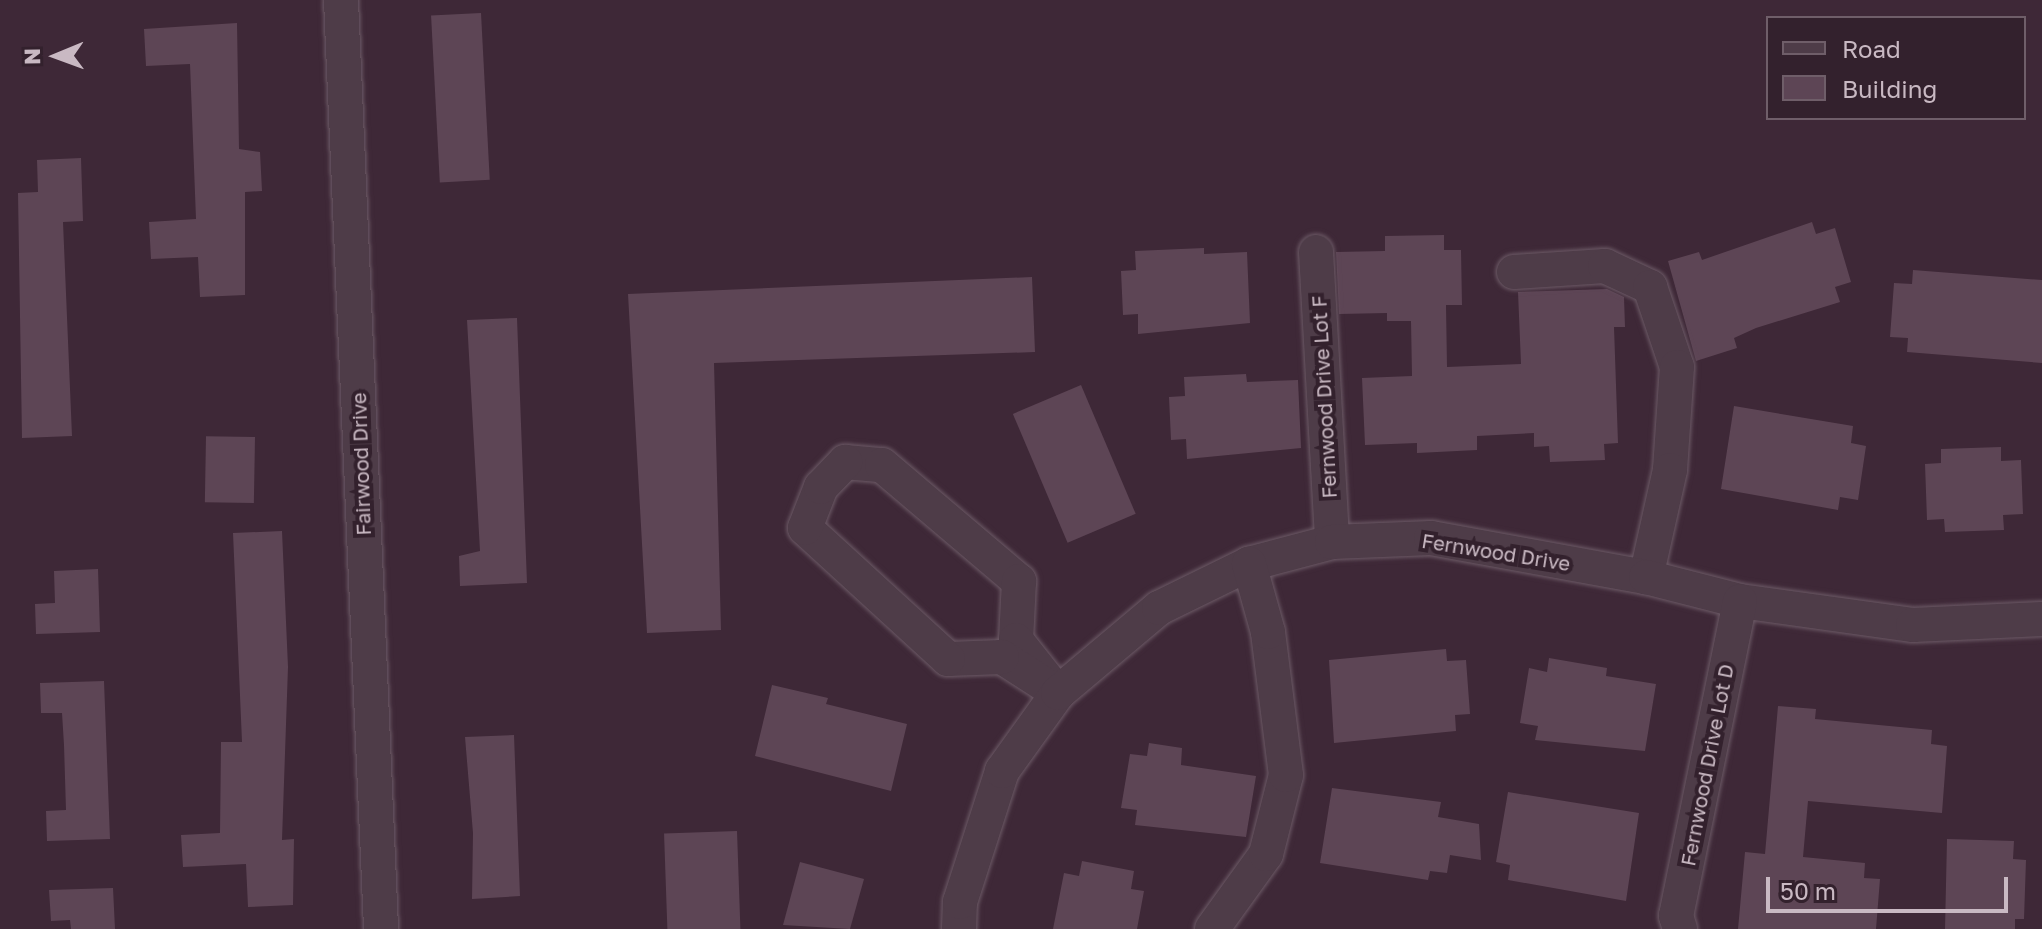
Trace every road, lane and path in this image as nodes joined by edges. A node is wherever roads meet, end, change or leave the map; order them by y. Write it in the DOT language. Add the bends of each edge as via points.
graph roads {
  1 [pos="341,0"];
  2 [pos="1316,252"];
  3 [pos="1514,272"];
  4 [pos="1332,542"];
  5 [pos="1249,564"];
  6 [pos="1646,577"];
  7 [pos="1740,601"];
  8 [pos="2042,619"];
  9 [pos="1058,693"];
  10 [pos="381,929"];
  11 [pos="959,929"];
  12 [pos="1212,929"];
  13 [pos="1680,929"];
  1 -- 10 [label="street, Fairwood Drive"];
  2 -- 4 [label="street, Fernwood Drive Lot F"];
  3 -- 6 [label="street" via="1605,266 1650,287 1677,367 1670,470"];
  4 -- 5 [label="street, Fernwood Drive"];
  4 -- 6 [label="street, Fernwood Drive" via="1431,538"];
  5 -- 9 [label="street, Fernwood Drive" via="1159,608"];
  5 -- 12 [label="street" via="1268,632 1286,775 1266,854"];
  6 -- 7 [label="street, Fernwood Drive"];
  7 -- 8 [label="street, Fernwood Drive" via="1913,625"];
  7 -- 13 [label="street, Fernwood Drive Lot D" via="1676,916"];
  9 -- 9 [label="street" via="1016,640 1019,581 882,465 845,462 821,487 805,528 948,659 1002,657"];
  9 -- 11 [label="street, Fernwood Drive" via="1002,771 960,902"];
}
